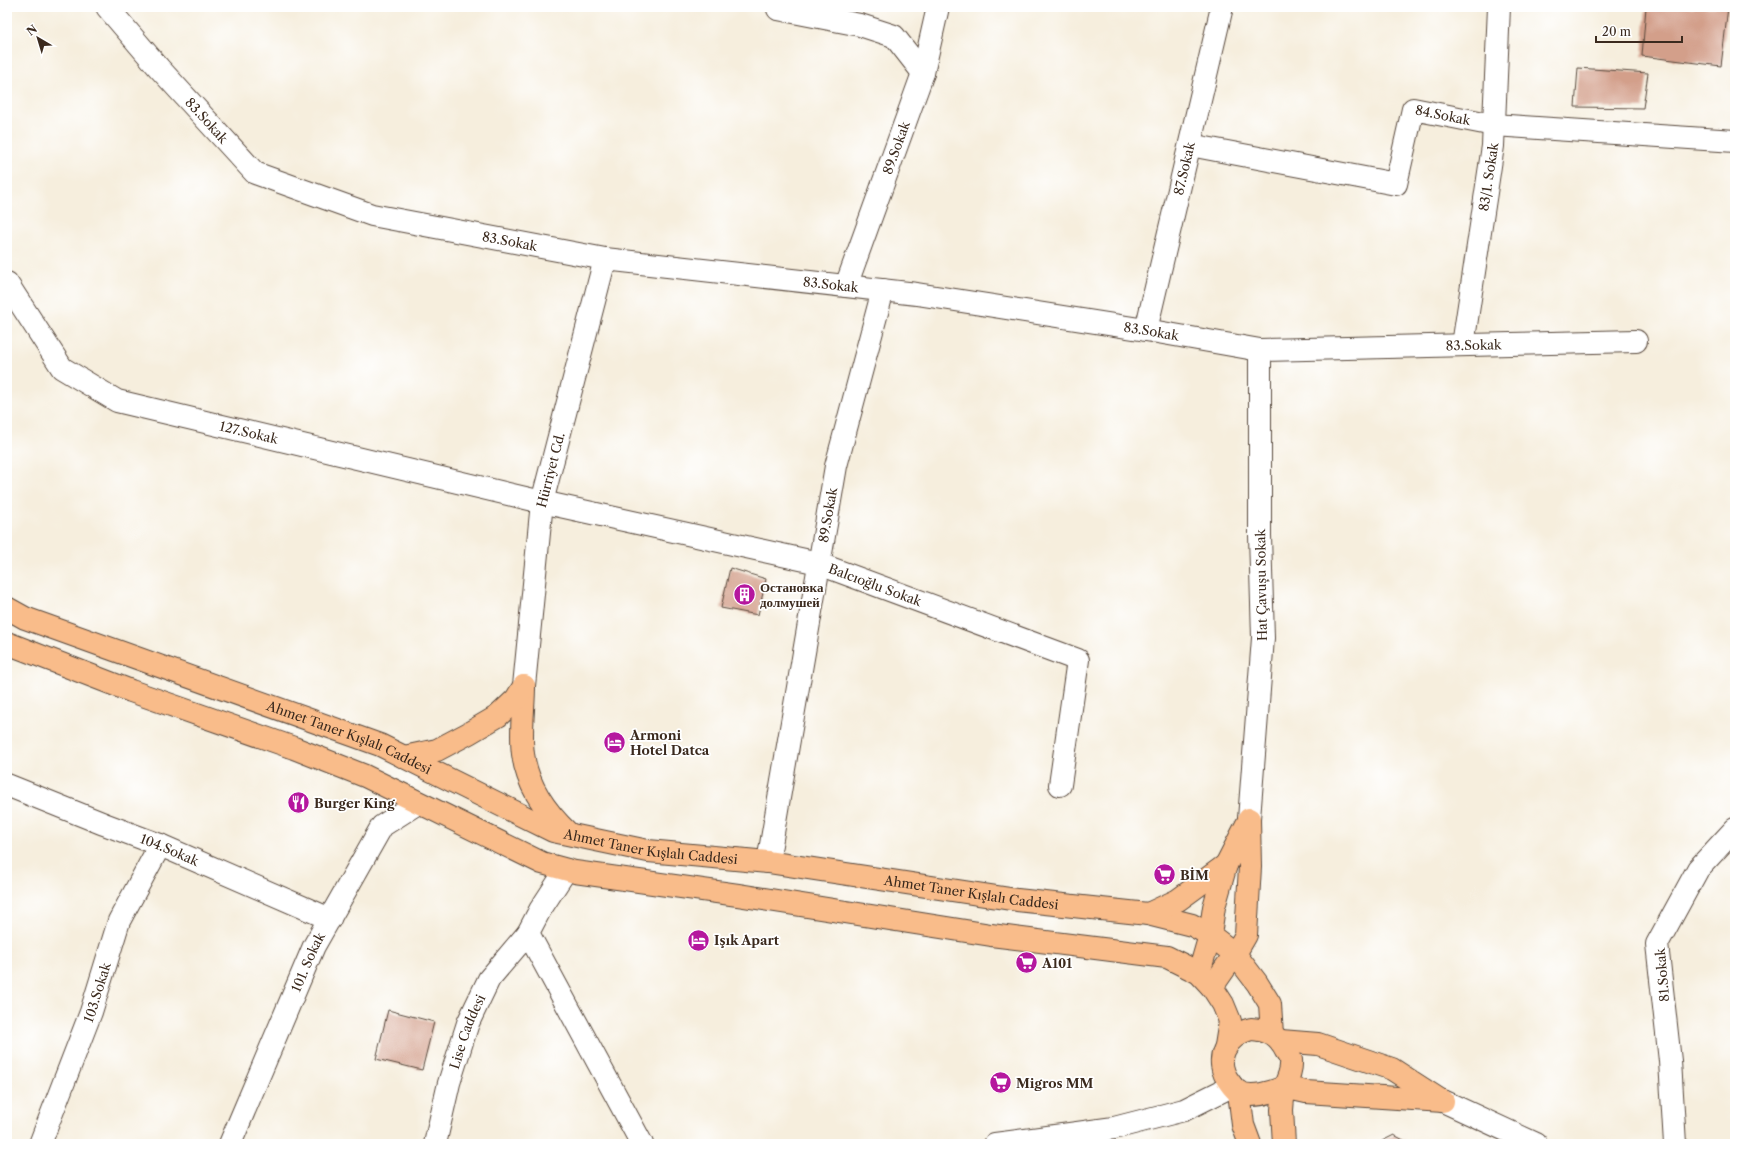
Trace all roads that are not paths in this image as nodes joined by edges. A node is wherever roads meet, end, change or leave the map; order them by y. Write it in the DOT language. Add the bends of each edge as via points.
graph roads {
  1 [pos="107,7"];
  2 [pos="938,7"];
  3 [pos="1222,7"];
  4 [pos="1500,7"];
  5 [pos="776,8"];
  6 [pos="923,72"];
  7 [pos="1494,125"];
  8 [pos="1735,140"];
  9 [pos="1190,145"];
  10 [pos="605,259"];
  11 [pos="7,283"];
  12 [pos="846,286"];
  13 [pos="883,290"];
  14 [pos="1146,330"];
  15 [pos="1636,341"];
  16 [pos="1463,345"];
  17 [pos="1260,350"];
  18 [pos="542,502"];
  19 [pos="819,564"];
  20 [pos="7,608"];
  21 [pos="7,643"];
  22 [pos="524,686"];
  23 [pos="404,757"];
  24 [pos="7,785"];
  25 [pos="1060,785"];
  26 [pos="418,803"];
  27 [pos="1249,819"];
  28 [pos="1735,829"];
  29 [pos="570,835"];
  30 [pos="160,845"];
  31 [pos="768,862"];
  32 [pos="1226,865"];
  33 [pos="566,870"];
  34 [pos="1148,914"];
  35 [pos="330,919"];
  36 [pos="528,933"];
  37 [pos="1210,934"];
  38 [pos="1235,954"];
  39 [pos="1205,980"];
  40 [pos="1277,1037"];
  41 [pos="1226,1046"];
  42 [pos="1284,1087"];
  43 [pos="1236,1089"];
  44 [pos="1443,1102"];
  45 [pos="1112,1136"];
  46 [pos="40,1144"];
  47 [pos="230,1144"];
  48 [pos="435,1144"];
  49 [pos="642,1144"];
  50 [pos="995,1144"];
  51 [pos="1250,1144"];
  52 [pos="1284,1144"];
  53 [pos="1536,1144"];
  54 [pos="1675,1144"];
  1 -- 10 [label="street, 83.Sokak" via="255,173 372,215"];
  2 -- 6 [label="street, 89.Sokak"];
  3 -- 9 [label="street, 87.Sokak"];
  4 -- 7 [label="street, 83/1. Sokak"];
  5 -- 6 [label="street" via="860,24 894,36"];
  6 -- 12 [label="street, 89.Sokak"];
  7 -- 8 [label="street, 84.Sokak"];
  7 -- 9 [label="street, 84.Sokak" via="1413,109 1396,184"];
  7 -- 16 [label="street, 83/1. Sokak"];
  9 -- 14 [label="street, 87.Sokak"];
  10 -- 12 [label="street, 83.Sokak"];
  10 -- 18 [label="street, Hürriyet Cd."];
  11 -- 18 [label="street, 127.Sokak" via="62,368 117,401"];
  12 -- 13 [label="street, 83.Sokak"];
  13 -- 14 [label="street, 83.Sokak"];
  13 -- 19 [label="street, 89.Sokak" via="836,466"];
  14 -- 17 [label="street, 83.Sokak"];
  15 -- 16 [label="street, 83.Sokak"];
  16 -- 17 [label="street, 83.Sokak"];
  17 -- 27 [label="street, Hat Çavuşu Sokak" via="1262,638"];
  18 -- 19 [label="street, Balcıoğlu Sokak"];
  18 -- 22 [label="street, Hürriyet Cd."];
  19 -- 25 [label="street, Balcıoğlu Sokak" via="1078,660"];
  19 -- 31 [label="street, 89.Sokak"];
  20 -- 23 [label="main road, Ahmet Taner Kışlalı Caddesi" via="26,618 380,745"];
  21 -- 26 [label="main road" via="301,751 365,776"];
  22 -- 23 [label="main road" via="516,699 498,716 475,730 437,750"];
  22 -- 29 [label="main road" via="523,754 529,780 554,820"];
  23 -- 29 [label="main road, Ahmet Taner Kışlalı Caddesi" via="553,831"];
  24 -- 30 [label="street, 104.Sokak"];
  26 -- 33 [label="main road" via="542,864"];
  26 -- 35 [label="street, 101. Sokak" via="382,826"];
  27 -- 32 [label="main road"];
  27 -- 38 [label="main road" via="1250,867 1246,935"];
  28 -- 54 [label="street, 81.Sokak" via="1698,869 1657,944 1670,1061"];
  29 -- 31 [label="main road, Ahmet Taner Kışlalı Caddesi" via="648,851"];
  30 -- 35 [label="street, 104.Sokak"];
  30 -- 46 [label="street, 103.Sokak" via="119,921 91,1012"];
  31 -- 34 [label="main road, Ahmet Taner Kışlalı Caddesi" via="1017,900"];
  32 -- 34 [label="main road" via="1178,900"];
  32 -- 37 [label="main road" via="1214,907"];
  33 -- 36 [label="street, Lise Caddesi"];
  33 -- 39 [label="main road" via="991,935 1167,957"];
  34 -- 37 [label="main road, Ahmet Taner Kışlalı Caddesi" via="1192,924"];
  35 -- 47 [label="street, 101. Sokak" via="314,946"];
  36 -- 48 [label="street, Lise Caddesi" via="489,979 468,1023 449,1083"];
  36 -- 49 [label="street"];
  37 -- 38 [label="main road, Ahmet Taner Kışlalı Caddesi"];
  37 -- 39 [label="main road"];
  38 -- 39 [label="main road"];
  38 -- 40 [label="main road, Ahmet Taner Kışlalı Caddesi" via="1270,1004"];
  39 -- 41 [label="main road" via="1223,1004 1230,1021"];
  40 -- 41 [label="main road" via="1262,1029 1246,1030 1232,1038"];
  40 -- 42 [label="main road" via="1291,1059 1290,1073"];
  40 -- 44 [label="main road" via="1318,1044 1392,1069"];
  41 -- 43 [label="main road" via="1222,1067"];
  42 -- 43 [label="main road" via="1262,1094"];
  42 -- 44 [label="main road" via="1306,1092"];
  42 -- 52 [label="main road"];
  43 -- 45 [label="street"];
  43 -- 51 [label="main road" via="1243,1126"];
  44 -- 53 [label="street"];
  45 -- 50 [label="street"];
}
